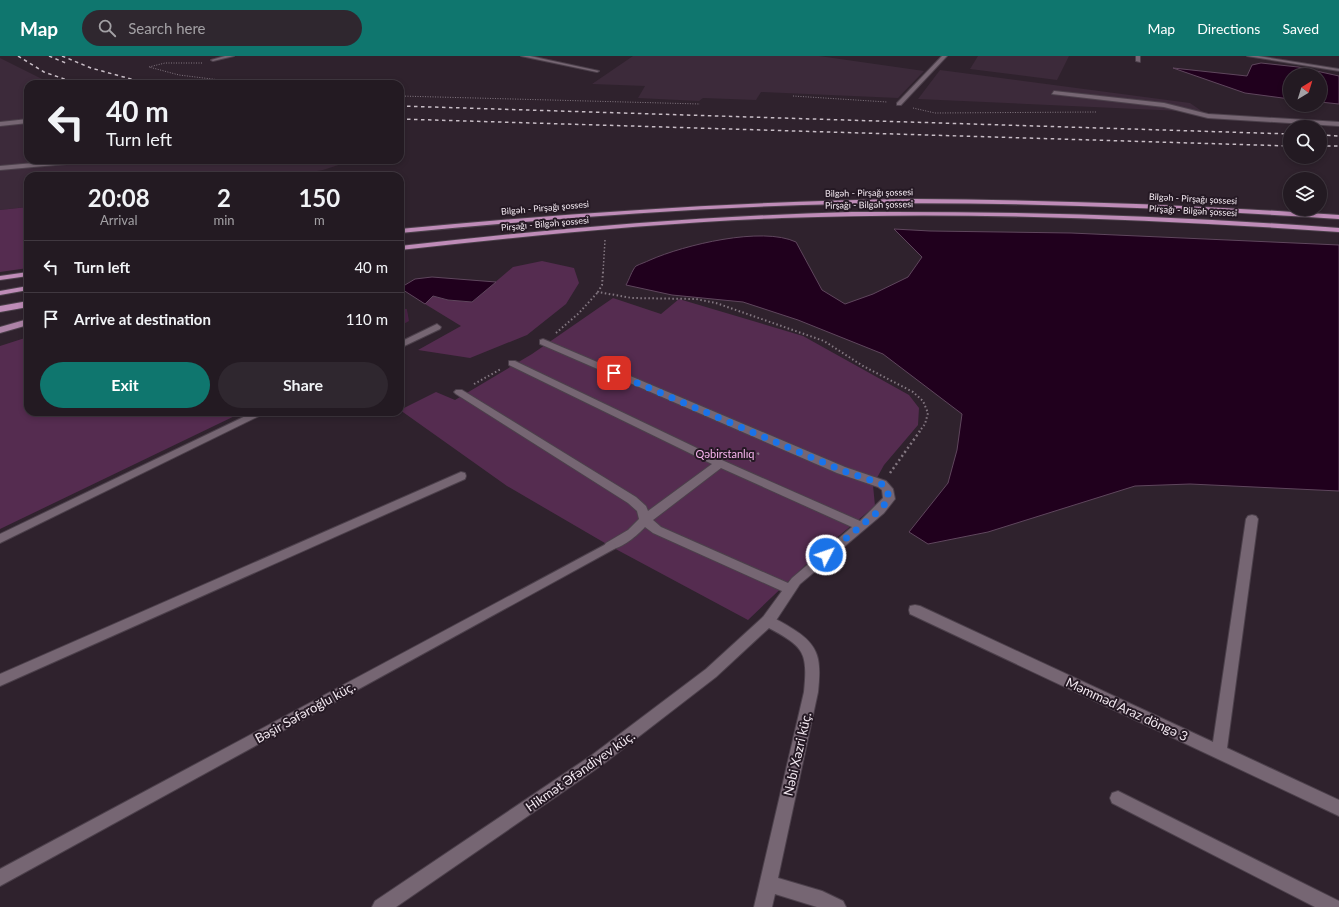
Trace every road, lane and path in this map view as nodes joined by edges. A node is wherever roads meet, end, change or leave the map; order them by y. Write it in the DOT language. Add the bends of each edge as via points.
graph roads {
  1 [pos="232,56"];
  2 [pos="523,56"];
  3 [pos="945,56"];
  4 [pos="1249,56"];
  5 [pos="213,60"];
  6 [pos="1339,70"];
  7 [pos="597,71"];
  8 [pos="220,80"];
  9 [pos="1054,93"];
  10 [pos="404,96"];
  11 [pos="794,96"];
  12 [pos="700,104"];
  13 [pos="899,104"];
  14 [pos="1100,112"];
  15 [pos="24,121"];
  16 [pos="0,124"];
  17 [pos="1339,124"];
  18 [pos="44,164"];
  19 [pos="0,168"];
  20 [pos="1339,217"];
  21 [pos="605,228"];
  22 [pos="1339,230"];
  23 [pos="404,231"];
  24 [pos="404,248"];
  25 [pos="24,275"];
  26 [pos="0,278"];
  27 [pos="24,289"];
  28 [pos="0,293"];
  29 [pos="24,305"];
  30 [pos="0,309"];
  31 [pos="24,323"];
  32 [pos="437,327"];
  33 [pos="0,330"];
  34 [pos="542,342"];
  35 [pos="404,343"];
  36 [pos="512,363"];
  37 [pos="458,392"];
  38 [pos="254,416"];
  39 [pos="772,440"];
  40 [pos="720,463"];
  41 [pos="739,472"];
  42 [pos="461,476"];
  43 [pos="882,484"];
  44 [pos="1252,519"];
  45 [pos="645,520"];
  46 [pos="861,526"];
  47 [pos="0,539"];
  48 [pos="790,589"];
  49 [pos="915,610"];
  50 [pos="768,621"];
  51 [pos="0,680"];
  52 [pos="1219,751"];
  53 [pos="1118,798"];
  54 [pos="1339,808"];
  55 [pos="0,878"];
  56 [pos="768,883"];
  57 [pos="381,907"];
  58 [pos="763,907"];
  59 [pos="837,907"];
  60 [pos="1333,907"];
  1 -- 5 [label="street"];
  2 -- 7 [label="street"];
  3 -- 13 [label="street"];
  4 -- 6 [label="street" via="1311,63"];
  5 -- 8 [label="path" via="191,64 165,63 149,67 179,75"];
  9 -- 17 [label="street" via="1160,105 1208,116"];
  10 -- 12 [label="path"];
  11 -- 13 [label="path"];
  13 -- 14 [label="path" via="935,113"];
  15 -- 16 [label="street"];
  18 -- 19 [label="street"];
  20 -- 23 [label="highway, Bilgəh - Pirşağı şossesi" via="1112,204 884,202 687,207"];
  21 -- 22 [label="highway, Pirşağı - Bilgəh şossesi" via="780,216 902,213 1121,216"];
  21 -- 24 [label="highway, Pirşağı - Bilgəh şossesi"];
  21 -- 43 [label="path" via="602,285 598,292 632,298 696,299 716,303 824,341 863,366 913,392 923,401 928,413 925,424"];
  25 -- 26 [label="highway"];
  27 -- 28 [label="highway"];
  29 -- 30 [label="highway"];
  31 -- 33 [label="main road"];
  32 -- 35 [label="street"];
  34 -- 39 [label="street"];
  36 -- 40 [label="street"];
  37 -- 45 [label="street" via="632,500 642,509"];
  38 -- 47 [label="street"];
  39 -- 41 [label="path"];
  39 -- 43 [label="street" via="841,470"];
  40 -- 41 [label="street"];
  40 -- 45 [label="street, Bəşir Səfəroğlu küç."];
  41 -- 46 [label="street"];
  42 -- 51 [label="street"];
  43 -- 46 [label="street, Hikmət Əfəndiyev küç." via="887,489 889,499"];
  44 -- 52 [label="street"];
  45 -- 48 [label="street" via="657,530"];
  45 -- 55 [label="street, Bəşir Səfəroğlu küç." via="632,533 610,546"];
  46 -- 48 [label="street, Hikmət Əfəndiyev küç." via="796,581"];
  48 -- 50 [label="street, Hikmət Əfəndiyev küç."];
  49 -- 52 [label="street, Məmməd Araz döngə 3"];
  50 -- 56 [label="street, Nəbi Xəzri küç." via="797,639 809,650 813,669 811,692"];
  50 -- 57 [label="street, Hikmət Əfəndiyev küç." via="711,673 597,760"];
  52 -- 54 [label="street, Məmməd Araz döngə 3"];
  53 -- 60 [label="street"];
  56 -- 58 [label="street, Nəbi Xəzri küç."];
  56 -- 59 [label="street"];
}
